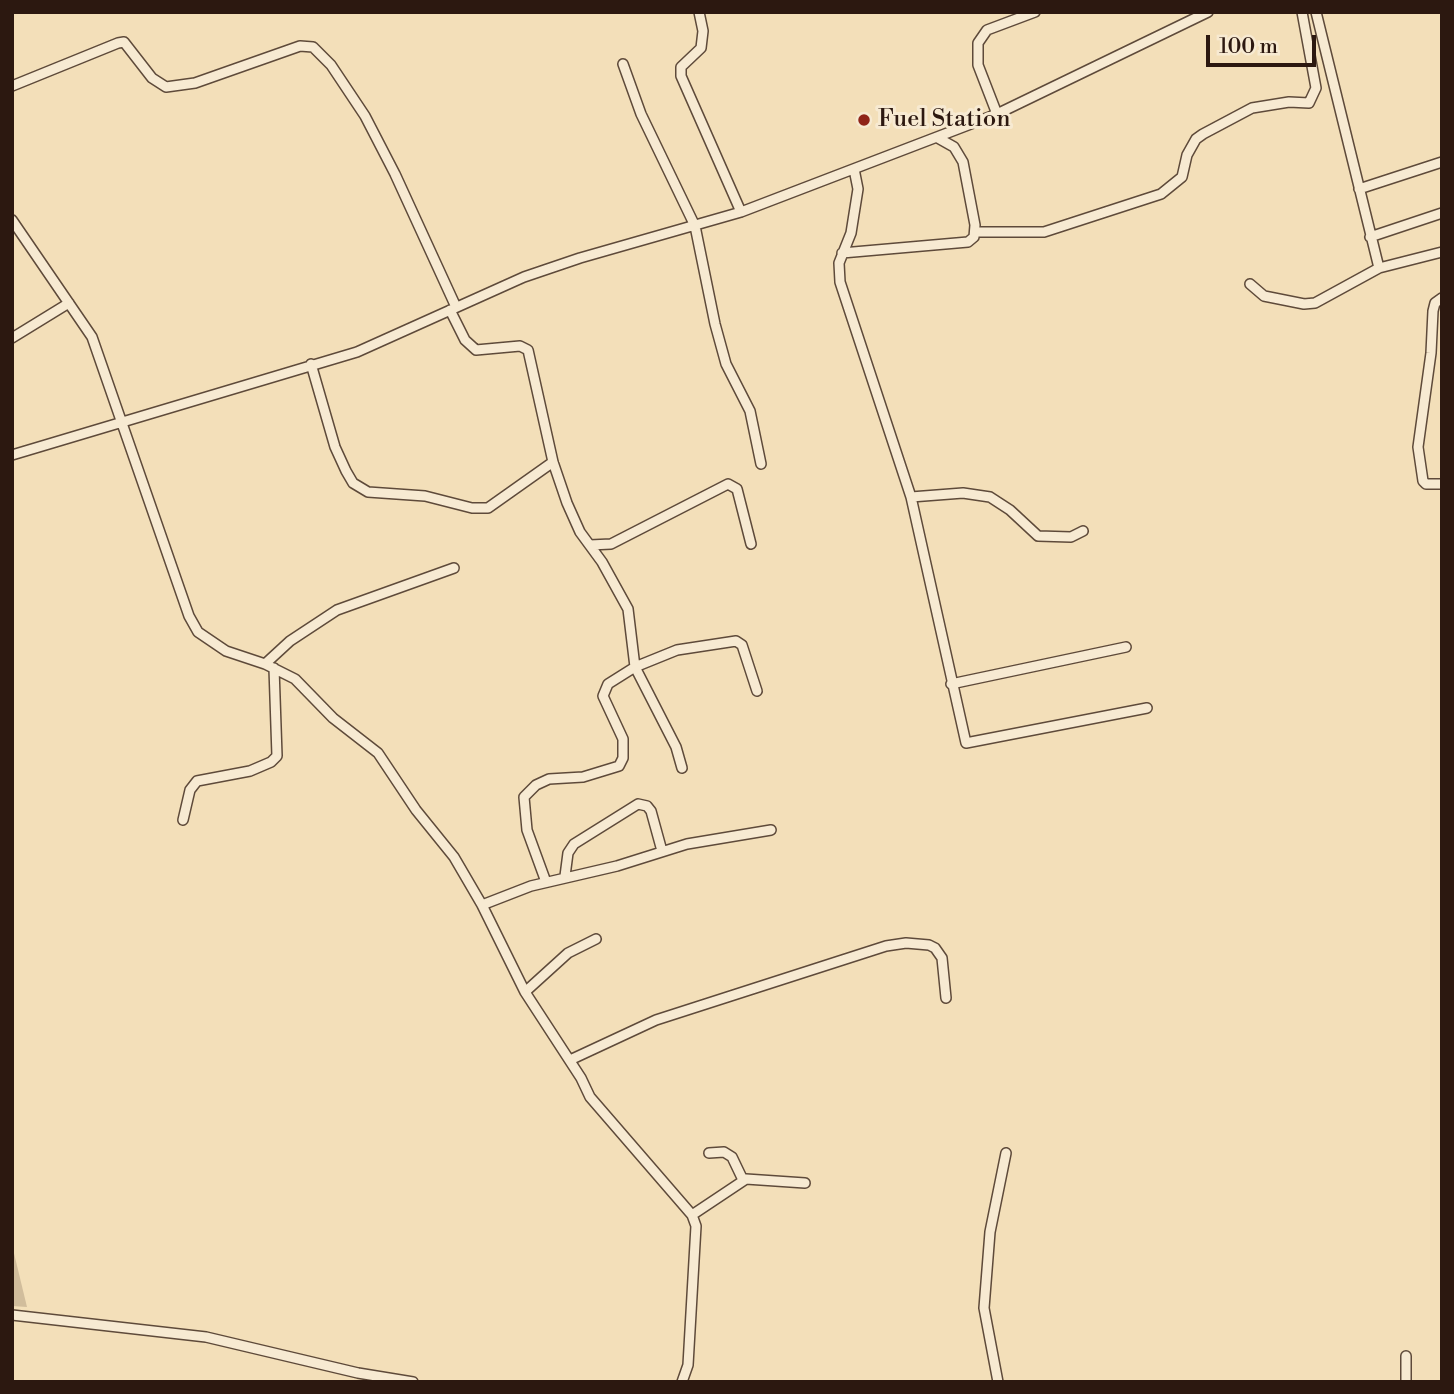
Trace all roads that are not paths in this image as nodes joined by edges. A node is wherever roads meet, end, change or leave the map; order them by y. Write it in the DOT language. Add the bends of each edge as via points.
graph roads {
  1 [pos="699,12"];
  2 [pos="1035,12"];
  3 [pos="1208,12"];
  4 [pos="1302,12"];
  5 [pos="1316,12"];
  6 [pos="623,64"];
  7 [pos="12,86"];
  8 [pos="997,114"];
  9 [pos="938,138"];
  10 [pos="1442,162"];
  11 [pos="854,169"];
  12 [pos="1359,189"];
  13 [pos="741,212"];
  14 [pos="1442,213"];
  15 [pos="12,219"];
  16 [pos="695,226"];
  17 [pos="976,232"];
  18 [pos="1370,237"];
  19 [pos="1442,252"];
  20 [pos="842,253"];
  21 [pos="1379,268"];
  22 [pos="1250,284"];
  23 [pos="1442,298"];
  24 [pos="69,303"];
  25 [pos="453,309"];
  26 [pos="12,338"];
  27 [pos="311,365"];
  28 [pos="120,422"];
  29 [pos="12,455"];
  30 [pos="553,462"];
  31 [pos="761,464"];
  32 [pos="1442,484"];
  33 [pos="911,497"];
  34 [pos="1083,531"];
  35 [pos="751,544"];
  36 [pos="590,545"];
  37 [pos="454,568"];
  38 [pos="1126,647"];
  39 [pos="270,666"];
  40 [pos="635,667"];
  41 [pos="951,684"];
  42 [pos="757,691"];
  43 [pos="1147,708"];
  44 [pos="682,768"];
  45 [pos="183,820"];
  46 [pos="771,830"];
  47 [pos="662,851"];
  48 [pos="565,876"];
  49 [pos="546,882"];
  50 [pos="482,905"];
  51 [pos="596,939"];
  52 [pos="525,992"];
  53 [pos="946,998"];
  54 [pos="570,1060"];
  55 [pos="709,1153"];
  56 [pos="1006,1153"];
  57 [pos="743,1180"];
  58 [pos="805,1183"];
  59 [pos="692,1215"];
  60 [pos="12,1315"];
  61 [pos="1406,1356"];
  62 [pos="413,1382"];
  63 [pos="682,1382"];
  64 [pos="998,1382"];
  65 [pos="1406,1382"];
  1 -- 13 [label="street" via="701,48 681,67 681,76"];
  2 -- 8 [label="street" via="987,30 978,43 978,65"];
  3 -- 8 [label="street"];
  4 -- 17 [label="street" via="1316,88 1309,103 1252,108 1203,134 1186,155 1182,177 1160,194 1044,232"];
  5 -- 12 [label="street"];
  6 -- 16 [label="street" via="641,114"];
  7 -- 25 [label="street" via="124,42 152,78 166,88 218,76 296,47 313,47 331,65 365,116"];
  8 -- 9 [label="street"];
  9 -- 11 [label="street"];
  9 -- 17 [label="street" via="960,155"];
  10 -- 12 [label="street"];
  11 -- 13 [label="street"];
  11 -- 20 [label="street" via="858,188 851,233"];
  12 -- 18 [label="street"];
  13 -- 16 [label="street"];
  14 -- 18 [label="street"];
  15 -- 24 [label="street"];
  16 -- 25 [label="street" via="524,277"];
  16 -- 31 [label="street" via="726,364 750,411"];
  17 -- 20 [label="street" via="968,242"];
  18 -- 21 [label="street"];
  19 -- 21 [label="street"];
  20 -- 33 [label="street" via="840,282"];
  21 -- 22 [label="street" via="1315,303 1264,296"];
  23 -- 32 [label="street" via="1433,311 1432,353 1418,447 1423,481"];
  24 -- 26 [label="street"];
  24 -- 28 [label="street" via="92,337"];
  25 -- 27 [label="street" via="357,352"];
  25 -- 30 [label="street" via="465,340 476,350 520,345 528,350"];
  27 -- 28 [label="street"];
  27 -- 30 [label="street" via="335,447 354,483 368,492 425,496 488,508"];
  28 -- 29 [label="street"];
  28 -- 39 [label="street" via="198,632 226,651"];
  30 -- 36 [label="street" via="573,519"];
  33 -- 34 [label="street" via="963,493 990,497 1038,536 1071,537"];
  33 -- 41 [label="street"];
  35 -- 36 [label="street" via="737,489 728,484 611,544"];
  36 -- 40 [label="street" via="628,609"];
  37 -- 39 [label="street" via="337,610 290,642"];
  38 -- 41 [label="street"];
  39 -- 45 [label="street" via="278,750 275,760 250,771 197,780"];
  39 -- 50 [label="street" via="295,679 318,705 379,753 416,810 446,844"];
  40 -- 42 [label="street" via="677,650 736,641 742,645"];
  40 -- 44 [label="street"];
  40 -- 49 [label="street" via="603,691 622,739 619,766 583,778 549,779 524,797 527,830"];
  41 -- 43 [label="street" via="963,737 970,744"];
  46 -- 47 [label="street"];
  47 -- 48 [label="street"];
  47 -- 48 [label="street" via="651,811 638,804 573,844"];
  48 -- 49 [label="street"];
  49 -- 50 [label="street"];
  50 -- 52 [label="street"];
  51 -- 52 [label="street" via="568,953"];
  52 -- 54 [label="street"];
  53 -- 54 [label="street" via="942,958 935,948 906,943 886,946 656,1020"];
  54 -- 59 [label="street" via="599,1110"];
  55 -- 57 [label="street" via="724,1152 732,1157"];
  56 -- 64 [label="street" via="990,1233 984,1308"];
  57 -- 58 [label="street"];
  57 -- 59 [label="street"];
  59 -- 63 [label="street" via="696,1226 688,1365"];
  60 -- 62 [label="street" via="206,1337"];
  61 -- 65 [label="street"];
}
